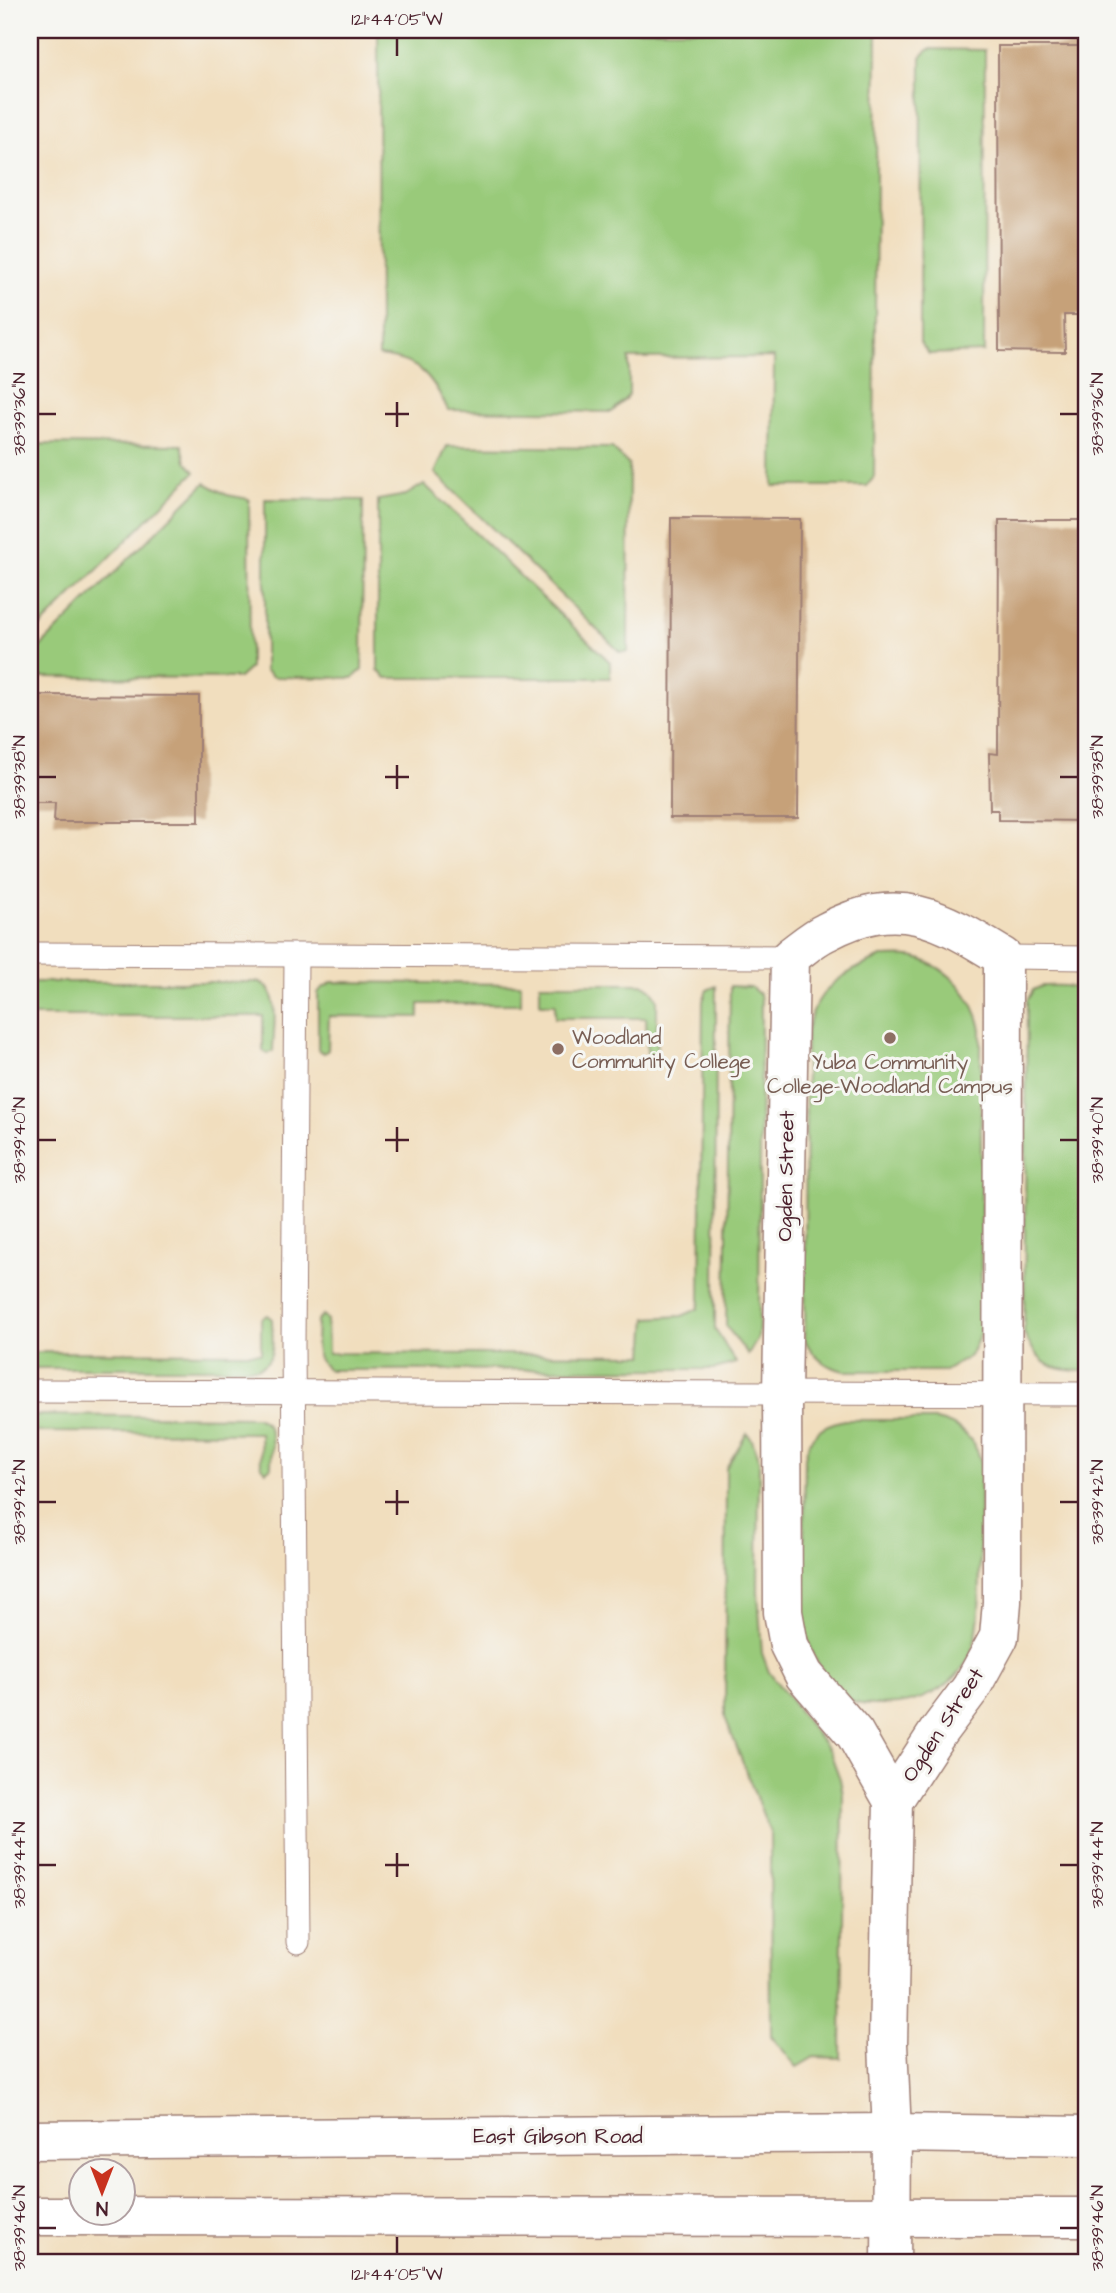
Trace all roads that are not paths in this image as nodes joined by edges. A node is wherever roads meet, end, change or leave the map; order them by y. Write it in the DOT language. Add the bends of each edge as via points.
graph roads {
  1 [pos="30,954"];
  2 [pos="296,956"];
  3 [pos="790,957"];
  4 [pos="1003,957"];
  5 [pos="1086,958"];
  6 [pos="30,1391"];
  7 [pos="293,1392"];
  8 [pos="782,1394"];
  9 [pos="1002,1394"];
  10 [pos="1086,1394"];
  11 [pos="893,1801"];
  12 [pos="298,1942"];
  13 [pos="892,2133"];
  14 [pos="1086,2136"];
  15 [pos="30,2140"];
  16 [pos="30,2216"];
  17 [pos="892,2216"];
  18 [pos="1086,2217"];
  19 [pos="891,2263"];
  1 -- 2 [label="lane"];
  2 -- 3 [label="lane"];
  2 -- 7 [label="lane"];
  3 -- 4 [label="street" via="825,932 890,911 943,923"];
  3 -- 8 [label="street, Ogden Street"];
  4 -- 5 [label="lane"];
  4 -- 9 [label="street, Ogden Street"];
  6 -- 7 [label="lane"];
  7 -- 8 [label="lane"];
  7 -- 12 [label="lane"];
  8 -- 9 [label="lane"];
  8 -- 11 [label="street, Ogden Street" via="783,1612 789,1645 804,1675 855,1734"];
  9 -- 10 [label="lane"];
  9 -- 11 [label="street, Ogden Street" via="999,1637 971,1688"];
  11 -- 13 [label="street, Ogden Street" via="888,2044"];
  13 -- 14 [label="street, East Gibson Road"];
  13 -- 15 [label="street, East Gibson Road"];
  13 -- 17 [label="street, Ogden Street"];
  16 -- 17 [label="street"];
  17 -- 18 [label="street"];
  17 -- 19 [label="street, Ogden Street"];
}
